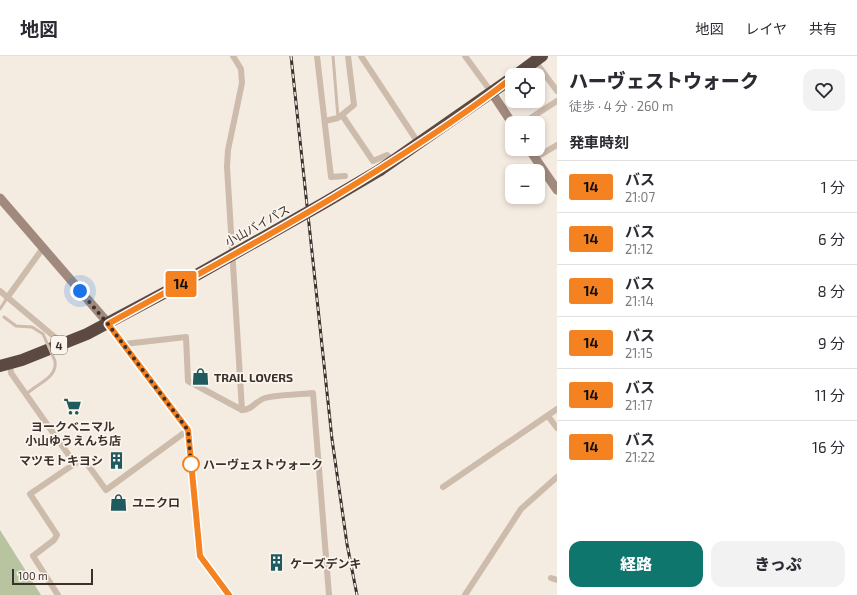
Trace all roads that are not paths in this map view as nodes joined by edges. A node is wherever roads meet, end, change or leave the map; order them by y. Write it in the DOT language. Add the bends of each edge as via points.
graph roads {
  1 [pos="242,56"];
  2 [pos="317,56"];
  3 [pos="333,56"];
  4 [pos="348,56"];
  5 [pos="361,56"];
  6 [pos="465,56"];
  7 [pos="234,58"];
  8 [pos="539,58"];
  9 [pos="525,68"];
  10 [pos="505,83"];
  11 [pos="557,91"];
  12 [pos="492,93"];
  13 [pos="557,101"];
  14 [pos="340,116"];
  15 [pos="507,116"];
  16 [pos="534,116"];
  17 [pos="325,121"];
  18 [pos="419,144"];
  19 [pos="557,145"];
  20 [pos="535,158"];
  21 [pos="394,161"];
  22 [pos="345,176"];
  23 [pos="557,190"];
  24 [pos="0,198"];
  25 [pos="43,248"];
  26 [pos="0,291"];
  27 [pos="7,298"];
  28 [pos="0,310"];
  29 [pos="108,324"];
  30 [pos="64,344"];
  31 [pos="124,344"];
  32 [pos="5,365"];
  33 [pos="26,394"];
  34 [pos="557,409"];
  35 [pos="242,410"];
  36 [pos="548,416"];
  37 [pos="557,428"];
  38 [pos="188,430"];
  39 [pos="75,464"];
  40 [pos="557,477"];
  41 [pos="443,487"];
  42 [pos="58,595"];
  43 [pos="229,595"];
  44 [pos="328,595"];
  45 [pos="465,595"];
  1 -- 7 [label="street"];
  2 -- 17 [label="street"];
  3 -- 14 [label="lane"];
  4 -- 14 [label="street" via="354,105"];
  5 -- 18 [label="street"];
  6 -- 12 [label="street"];
  7 -- 35 [label="street" via="241,69 242,83 228,150 227,167"];
  8 -- 9 [label="highway"];
  8 -- 11 [label="street"];
  10 -- 12 [label="highway, 小山バイパス / 4"];
  12 -- 15 [label="street"];
  12 -- 18 [label="highway, 小山バイパス / 4"];
  13 -- 16 [label="street"];
  14 -- 17 [label="street"];
  14 -- 21 [label="street" via="373,161 387,155"];
  17 -- 22 [label="street" via="330,177"];
  18 -- 21 [label="highway, 小山バイパス / 4"];
  19 -- 20 [label="street"];
  20 -- 23 [label="street"];
  21 -- 29 [label="highway, 小山バイパス / 4, bridge"];
  24 -- 25 [label="street"];
  25 -- 27 [label="street"];
  25 -- 29 [label="street"];
  26 -- 27 [label="street"];
  27 -- 28 [label="lane"];
  27 -- 30 [label="street"];
  28 -- 33 [label="lane, bridge" via="4,317 16,326 32,327 43,334 55,361 53,374"];
  29 -- 30 [label="highway, 小山バイパス / 4"];
  29 -- 31 [label="street"];
  30 -- 32 [label="highway, 小山バイパス / 4"];
  31 -- 35 [label="street" via="186,337 188,381"];
  31 -- 38 [label="street"];
  32 -- 33 [label="street"];
  33 -- 39 [label="street"];
  34 -- 36 [label="street"];
  35 -- 44 [label="street" via="250,409 266,398 313,393"];
  36 -- 37 [label="street"];
  36 -- 41 [label="street"];
  38 -- 39 [label="street" via="106,490 83,458"];
  38 -- 43 [label="street" via="200,556"];
  39 -- 42 [label="street" via="30,494 56,535 54,540 33,556"];
  40 -- 45 [label="street" via="521,509"];
}
